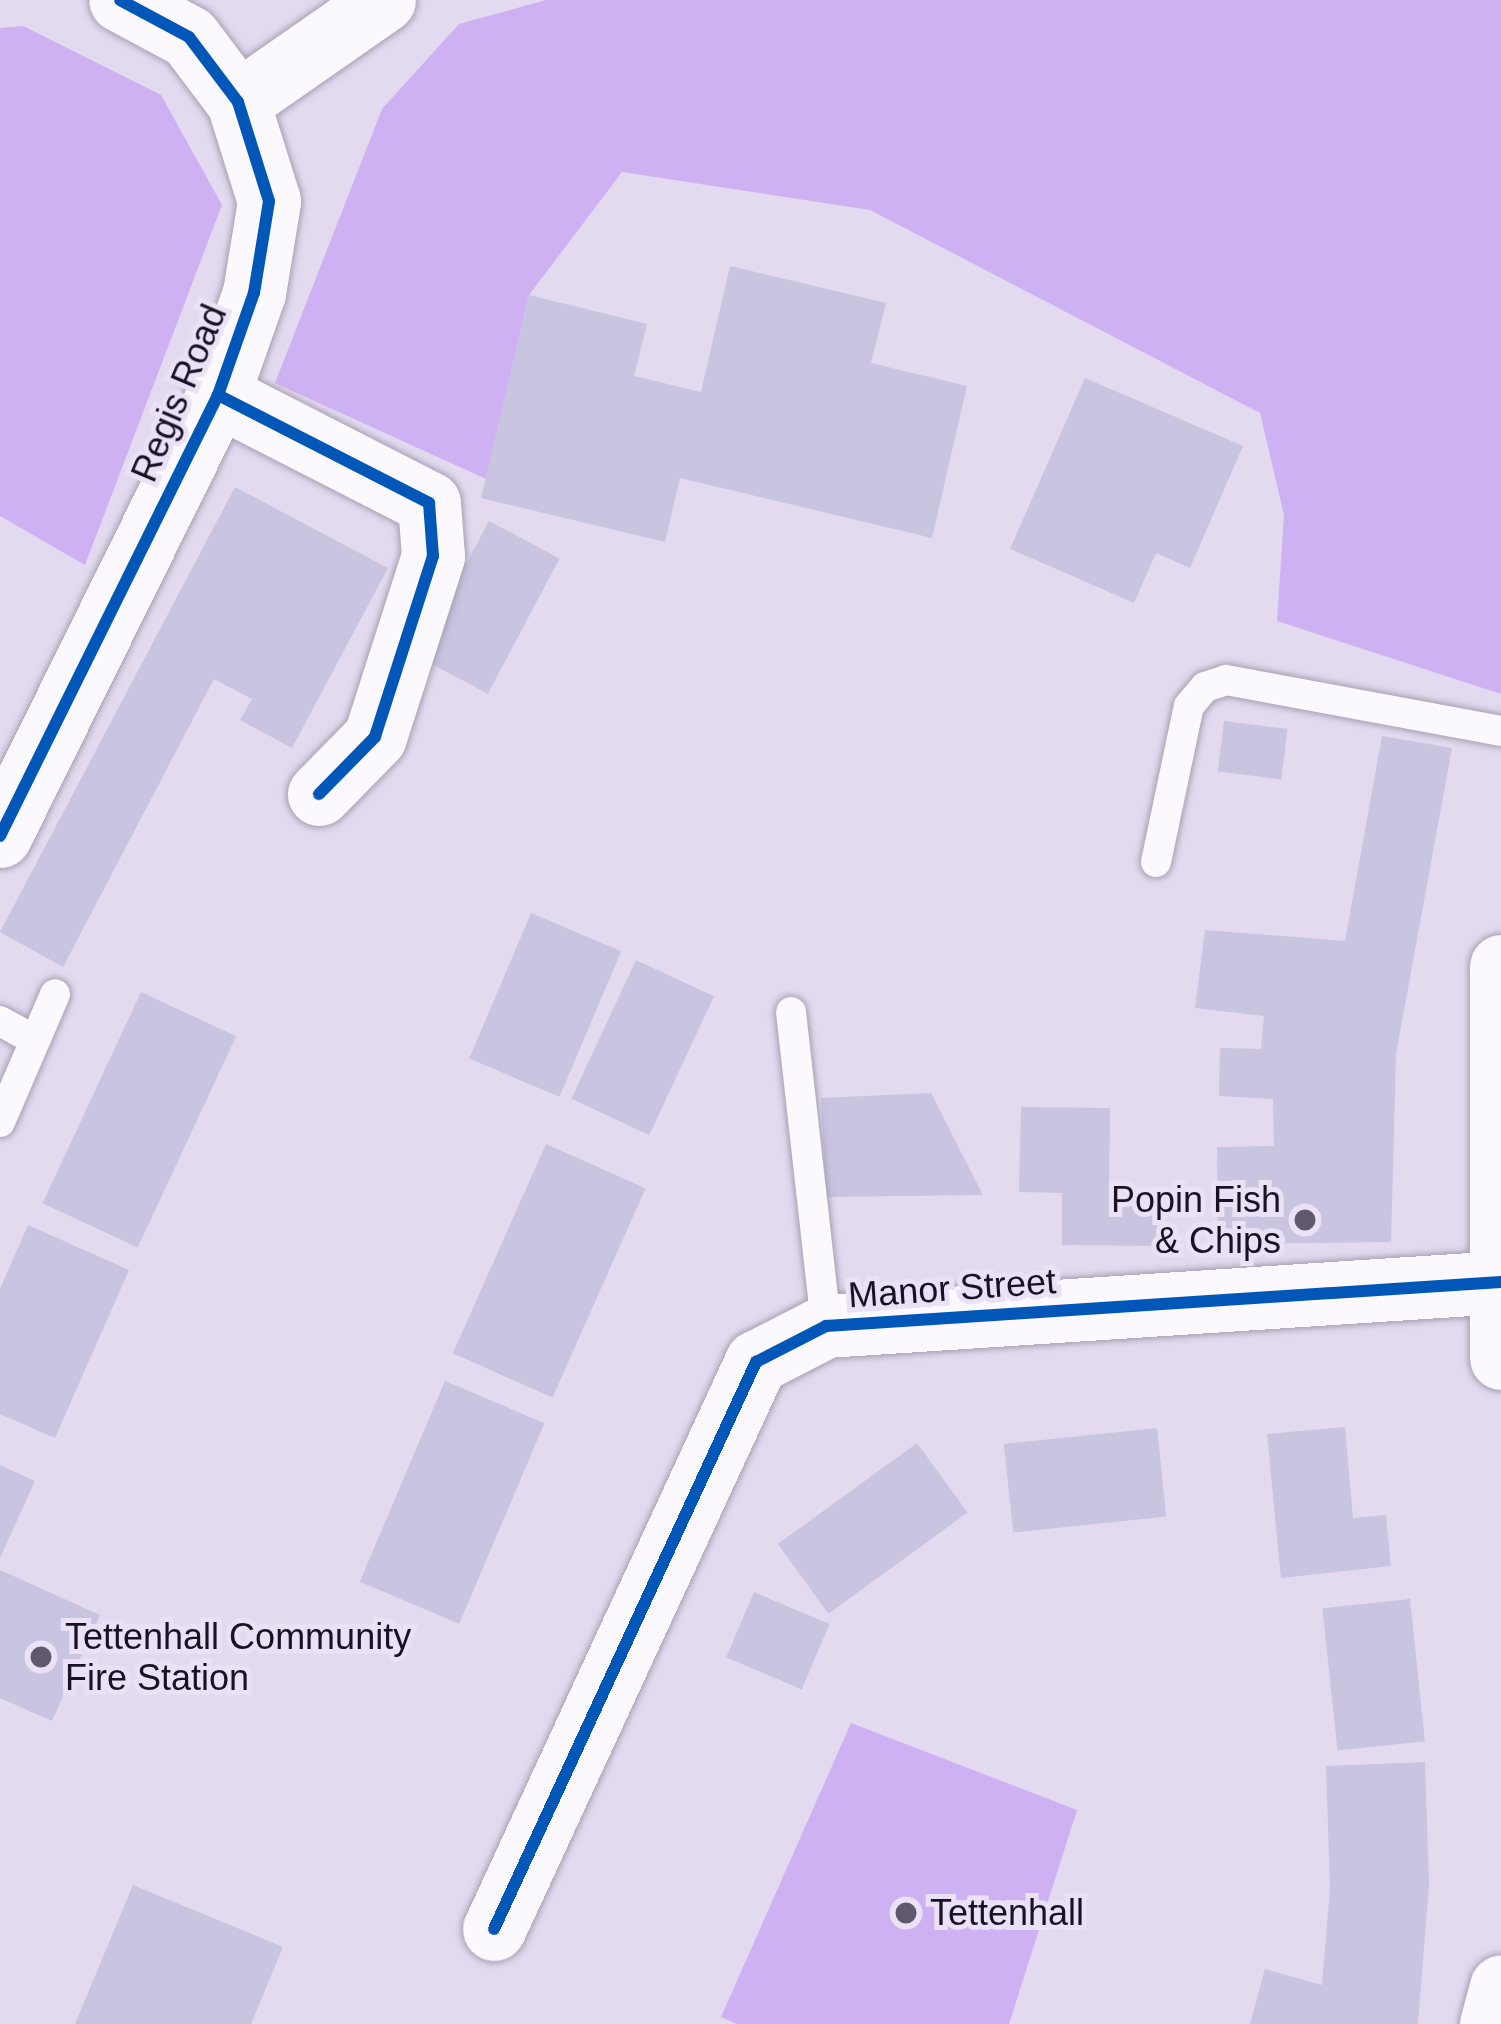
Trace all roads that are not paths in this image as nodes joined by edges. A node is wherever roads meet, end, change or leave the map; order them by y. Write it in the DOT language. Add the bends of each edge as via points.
graph roads {
  1 [pos="120,0"];
  2 [pos="384,0"];
  3 [pos="238,102"];
  4 [pos="218,395"];
  5 [pos="1501,731"];
  6 [pos="319,794"];
  7 [pos="0,836"];
  8 [pos="1156,862"];
  9 [pos="1501,966"];
  10 [pos="55,994"];
  11 [pos="791,1012"];
  12 [pos="0,1021"];
  13 [pos="32,1039"];
  14 [pos="0,1122"];
  15 [pos="1499,1281"];
  16 [pos="826,1326"];
  17 [pos="1501,1358"];
  18 [pos="494,1929"];
  19 [pos="1501,1986"];
  20 [pos="1491,2024"];
  1 -- 3 [label="street, Regis Road" via="189,37"];
  2 -- 3 [label="street"];
  3 -- 4 [label="street, Regis Road" via="268,201 254,293"];
  4 -- 6 [label="street" via="429,503 433,556 375,737"];
  4 -- 7 [label="street, Regis Road"];
  5 -- 8 [label="lane" via="1226,680 1205,687 1189,706"];
  9 -- 15 [label="street"];
  10 -- 13 [label="lane"];
  11 -- 16 [label="lane"];
  12 -- 13 [label="lane"];
  13 -- 14 [label="lane"];
  15 -- 16 [label="street, Manor Street"];
  15 -- 17 [label="street"];
  16 -- 18 [label="street, Manor Street" via="756,1361"];
  19 -- 20 [label="street"];
}
